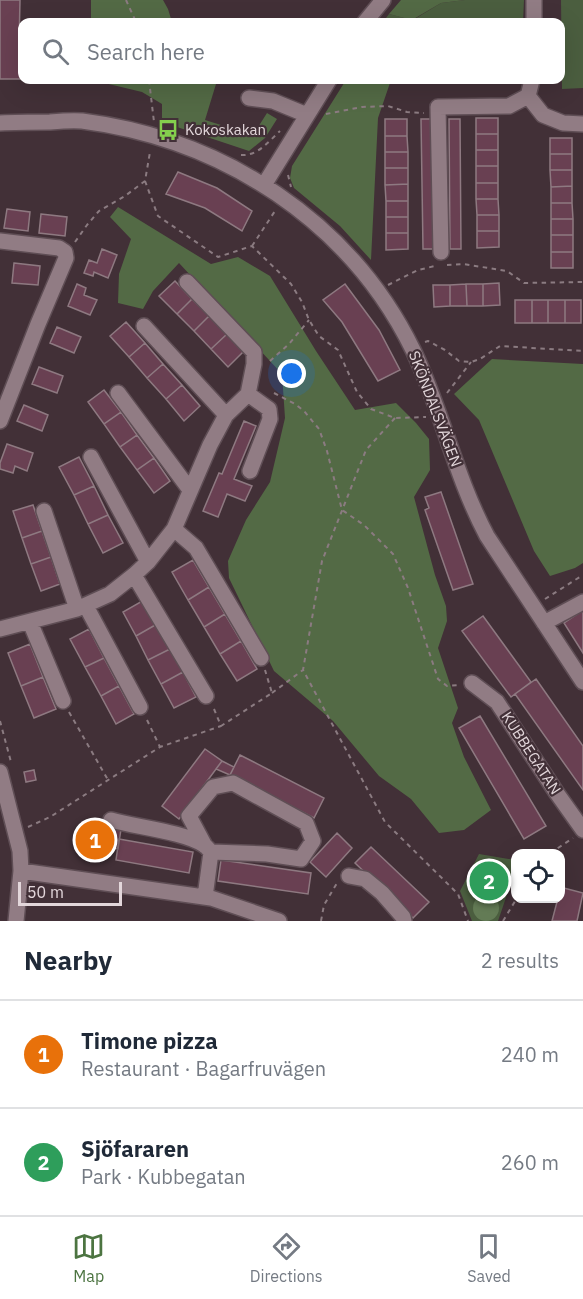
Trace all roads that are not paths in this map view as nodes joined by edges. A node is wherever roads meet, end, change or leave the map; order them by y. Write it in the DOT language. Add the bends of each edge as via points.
graph roads {
  1 [pos="382,0"];
  2 [pos="534,0"];
  3 [pos="368,18"];
  4 [pos="534,18"];
  5 [pos="327,84"];
  6 [pos="531,84"];
  7 [pos="528,96"];
  8 [pos="249,98"];
  9 [pos="309,114"];
  10 [pos="0,123"];
  11 [pos="583,124"];
  12 [pos="264,185"];
  13 [pos="0,241"];
  14 [pos="441,252"];
  15 [pos="187,282"];
  16 [pos="144,326"];
  17 [pos="118,393"];
  18 [pos="248,394"];
  19 [pos="226,415"];
  20 [pos="0,421"];
  21 [pos="90,457"];
  22 [pos="250,471"];
  23 [pos="190,490"];
  24 [pos="44,511"];
  25 [pos="174,529"];
  26 [pos="148,562"];
  27 [pos="134,575"];
  28 [pos="583,602"];
  29 [pos="81,608"];
  30 [pos="30,622"];
  31 [pos="544,623"];
  32 [pos="0,629"];
  33 [pos="261,658"];
  34 [pos="583,682"];
  35 [pos="472,683"];
  36 [pos="206,696"];
  37 [pos="63,701"];
  38 [pos="140,707"];
  39 [pos="1,777"];
  40 [pos="111,820"];
  41 [pos="579,833"];
  42 [pos="208,849"];
  43 [pos="21,871"];
  44 [pos="349,876"];
  45 [pos="205,897"];
  46 [pos="16,921"];
  47 [pos="279,921"];
  48 [pos="404,921"];
  1 -- 3 [label="street"];
  2 -- 4 [label="street"];
  5 -- 9 [label="street"];
  6 -- 7 [label="street"];
  7 -- 11 [label="street" via="543,115 563,123"];
  7 -- 14 [label="street" via="509,106 438,107"];
  8 -- 9 [label="street" via="273,101"];
  9 -- 12 [label="street"];
  10 -- 12 [label="street, SKÖNDALSVÄGEN" via="79,121 120,128 185,146"];
  12 -- 31 [label="street, SKÖNDALSVÄGEN" via="319,227 378,291 427,381 476,514"];
  13 -- 20 [label="street" via="59,248 66,258"];
  15 -- 18 [label="street" via="254,352"];
  16 -- 19 [label="street"];
  17 -- 23 [label="street"];
  18 -- 19 [label="street"];
  18 -- 22 [label="street" via="269,409 270,419"];
  19 -- 23 [label="street"];
  21 -- 26 [label="street"];
  23 -- 25 [label="street"];
  24 -- 29 [label="street"];
  25 -- 26 [label="street"];
  25 -- 33 [label="street" via="196,548"];
  26 -- 27 [label="street"];
  27 -- 29 [label="street" via="110,594"];
  27 -- 36 [label="street"];
  28 -- 31 [label="street"];
  29 -- 30 [label="street"];
  29 -- 38 [label="street"];
  30 -- 32 [label="street"];
  30 -- 37 [label="street"];
  31 -- 34 [label="street, SKÖNDALSVÄGEN"];
  35 -- 41 [label="street, KUBBEGATAN" via="497,702"];
  39 -- 43 [label="street" via="20,851"];
  40 -- 42 [label="street" via="191,839"];
  42 -- 42 [label="street" via="301,859 313,842 306,823 233,783 213,787 189,816"];
  42 -- 45 [label="street"];
  43 -- 45 [label="street"];
  43 -- 46 [label="street"];
  44 -- 48 [label="street" via="365,879"];
  45 -- 47 [label="street"];
}
